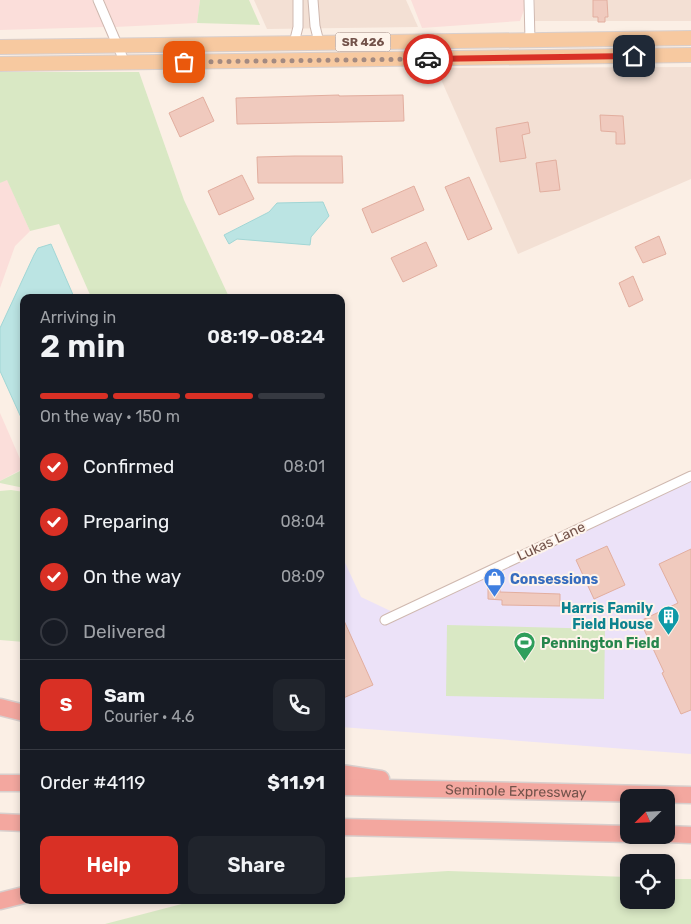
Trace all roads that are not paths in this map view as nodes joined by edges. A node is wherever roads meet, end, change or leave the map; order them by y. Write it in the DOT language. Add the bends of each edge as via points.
graph roads {
  1 [pos="98,0"];
  2 [pos="298,0"];
  3 [pos="313,0"];
  4 [pos="529,0"];
  5 [pos="691,38"];
  6 [pos="530,40"];
  7 [pos="459,41"];
  8 [pos="319,42"];
  9 [pos="294,43"];
  10 [pos="117,45"];
  11 [pos="0,47"];
  12 [pos="691,55"];
  13 [pos="418,59"];
  14 [pos="125,62"];
  15 [pos="0,64"];
  16 [pos="691,476"];
  17 [pos="385,620"];
  18 [pos="0,707"];
  19 [pos="20,712"];
  20 [pos="345,774"];
  21 [pos="0,783"];
  22 [pos="20,783"];
  23 [pos="345,787"];
  24 [pos="435,788"];
  25 [pos="691,796"];
  26 [pos="0,822"];
  27 [pos="20,823"];
  28 [pos="345,828"];
  29 [pos="620,834"];
  30 [pos="675,834"];
  31 [pos="691,835"];
  32 [pos="20,896"];
  33 [pos="0,901"];
  1 -- 10 [label="street"];
  2 -- 9 [label="street" via="298,27"];
  3 -- 8 [label="street"];
  4 -- 6 [label="street"];
  5 -- 6 [label="main road, SR 426"];
  6 -- 7 [label="main road, SR 426"];
  7 -- 8 [label="main road, SR 426"];
  7 -- 13 [label="main road" via="431,50"];
  8 -- 9 [label="main road, SR 426"];
  9 -- 10 [label="main road, SR 426"];
  10 -- 11 [label="main road, SR 426"];
  10 -- 14 [label="street"];
  12 -- 13 [label="main road, SR 426"];
  13 -- 14 [label="main road, SR 426"];
  14 -- 15 [label="main road, SR 426"];
  16 -- 17 [label="street, Lukas Lane"];
  18 -- 19 [label="highway"];
  20 -- 24 [label="highway"];
  21 -- 22 [label="highway"];
  23 -- 24 [label="highway, Seminole Expressway"];
  24 -- 25 [label="highway, Seminole Expressway"];
  26 -- 27 [label="highway"];
  28 -- 29 [label="highway"];
  30 -- 31 [label="highway"];
  32 -- 33 [label="highway"];
}
